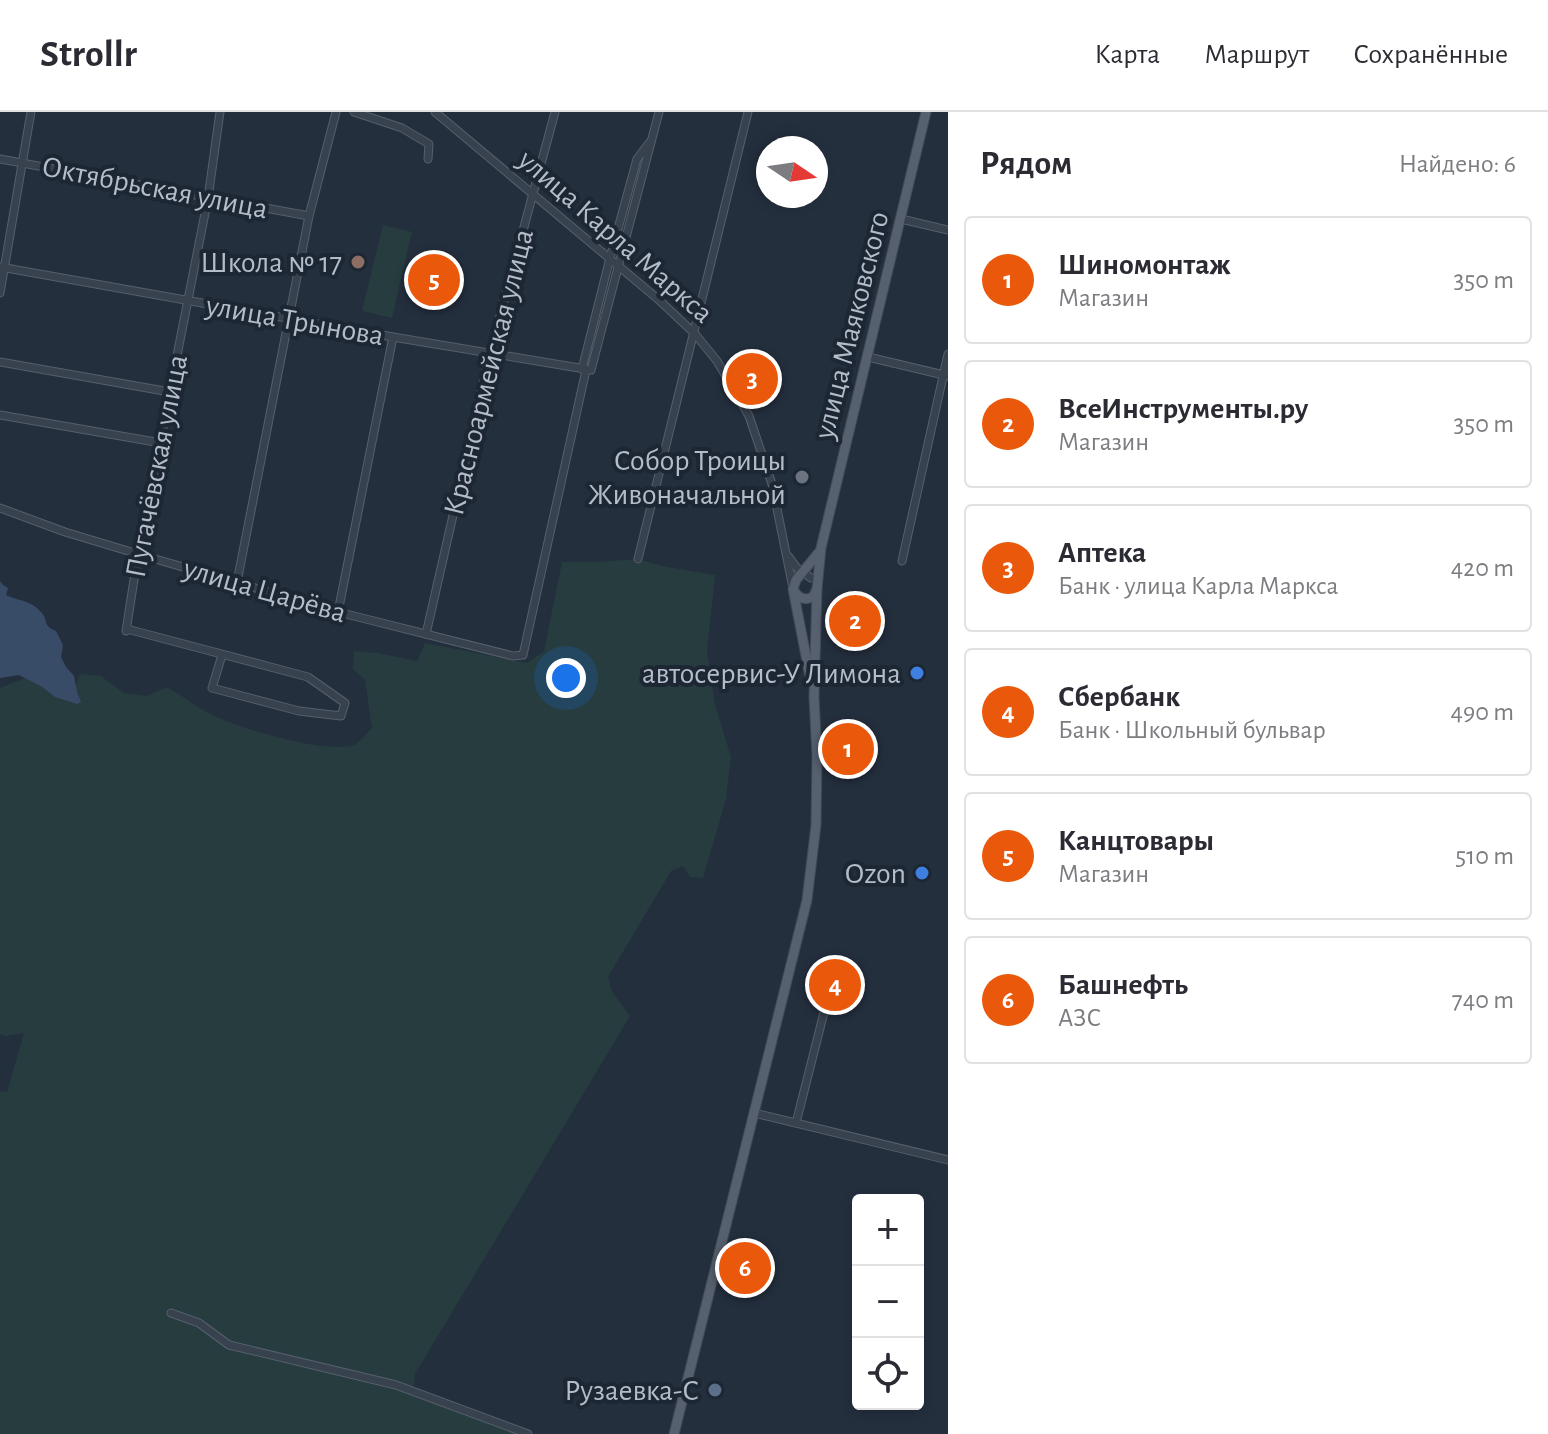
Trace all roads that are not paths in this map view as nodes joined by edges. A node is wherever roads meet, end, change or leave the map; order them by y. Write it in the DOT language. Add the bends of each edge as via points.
graph roads {
  1 [pos="31,112"];
  2 [pos="220,112"];
  3 [pos="336,112"];
  4 [pos="354,112"];
  5 [pos="435,112"];
  6 [pos="450,112"];
  7 [pos="555,112"];
  8 [pos="659,112"];
  9 [pos="748,112"];
  10 [pos="926,112"];
  11 [pos="447,122"];
  12 [pos="653,137"];
  13 [pos="0,159"];
  14 [pos="428,159"];
  15 [pos="23,163"];
  16 [pos="532,192"];
  17 [pos="208,198"];
  18 [pos="309,216"];
  19 [pos="901,219"];
  20 [pos="948,230"];
  21 [pos="610,258"];
  22 [pos="618,265"];
  23 [pos="3,268"];
  24 [pos="0,293"];
  25 [pos="188,301"];
  26 [pos="290,319"];
  27 [pos="695,334"];
  28 [pos="393,337"];
  29 [pos="490,353"];
  30 [pos="948,354"];
  31 [pos="868,357"];
  32 [pos="0,362"];
  33 [pos="586,370"];
  34 [pos="945,375"];
  35 [pos="170,392"];
  36 [pos="0,415"];
  37 [pos="161,443"];
  38 [pos="0,508"];
  39 [pos="821,548"];
  40 [pos="786,550"];
  41 [pos="138,554"];
  42 [pos="638,559"];
  43 [pos="902,561"];
  44 [pos="809,581"];
  45 [pos="237,582"];
  46 [pos="793,590"];
  47 [pos="338,612"];
  48 [pos="426,634"];
  49 [pos="222,655"];
  50 [pos="814,697"];
  51 [pos="835,969"];
  52 [pos="754,1113"];
  53 [pos="796,1123"];
  54 [pos="948,1160"];
  55 [pos="171,1313"];
  56 [pos="528,1434"];
  57 [pos="674,1434"];
  1 -- 15 [label="street"];
  2 -- 17 [label="street, Пугачёвская улица"];
  3 -- 18 [label="street"];
  4 -- 14 [label="street" via="402,128 429,144"];
  5 -- 11 [label="street, улица Карла Маркса"];
  6 -- 11 [label="street"];
  7 -- 16 [label="street, Красноармейская улица"];
  8 -- 12 [label="street"];
  9 -- 27 [label="street"];
  10 -- 19 [label="main road, улица Маяковского"];
  11 -- 16 [label="street, улица Карла Маркса"];
  12 -- 21 [label="street" via="637,159"];
  12 -- 22 [label="street"];
  13 -- 15 [label="street, Октябрьская улица"];
  15 -- 17 [label="street, Октябрьская улица"];
  15 -- 23 [label="street"];
  16 -- 21 [label="street, улица Карла Маркса"];
  16 -- 29 [label="street, Красноармейская улица"];
  17 -- 18 [label="street, Октябрьская улица"];
  17 -- 25 [label="street, Пугачёвская улица"];
  18 -- 26 [label="street"];
  19 -- 20 [label="street"];
  19 -- 31 [label="main road, улица Маяковского"];
  21 -- 22 [label="street, улица Карла Маркса"];
  21 -- 33 [label="street"];
  22 -- 27 [label="street, улица Карла Маркса"];
  22 -- 33 [label="street"];
  23 -- 24 [label="street"];
  23 -- 25 [label="street, улица Трынова"];
  25 -- 26 [label="street, улица Трынова"];
  25 -- 35 [label="street, Пугачёвская улица"];
  26 -- 28 [label="street, улица Трынова"];
  26 -- 45 [label="street"];
  27 -- 40 [label="street, улица Карла Маркса" via="749,416 772,484"];
  27 -- 42 [label="street"];
  28 -- 29 [label="street, улица Трынова"];
  28 -- 47 [label="street"];
  29 -- 33 [label="street, улица Трынова"];
  29 -- 48 [label="street, Красноармейская улица"];
  30 -- 34 [label="street"];
  31 -- 34 [label="street"];
  31 -- 39 [label="main road, улица Маяковского"];
  32 -- 35 [label="street"];
  33 -- 48 [label="street, улица Царёва" via="523,655"];
  34 -- 43 [label="street"];
  35 -- 37 [label="street, Пугачёвская улица"];
  36 -- 37 [label="street"];
  37 -- 41 [label="street, Пугачёвская улица"];
  38 -- 41 [label="street, улица Царёва"];
  39 -- 44 [label="main road, улица Маяковского"];
  39 -- 44 [label="main road, улица Маяковского"];
  40 -- 44 [label="street, улица Карла Маркса"];
  40 -- 46 [label="street, улица Карла Маркса"];
  41 -- 45 [label="street, улица Царёва"];
  41 -- 49 [label="street, Пугачёвская улица" via="126,630"];
  44 -- 46 [label="main road" via="796,580"];
  44 -- 46 [label="main road" via="813,597 797,596"];
  44 -- 50 [label="main road"];
  45 -- 47 [label="street, улица Царёва"];
  46 -- 50 [label="main road, улица Карла Маркса"];
  47 -- 48 [label="street, улица Царёва"];
  49 -- 49 [label="street" via="308,677 345,703 341,716 299,711 212,688"];
  50 -- 52 [label="main road" via="814,850 800,930"];
  51 -- 53 [label="street"];
  52 -- 53 [label="street"];
  52 -- 57 [label="main road"];
  53 -- 54 [label="street"];
  55 -- 56 [label="street" via="199,1323 229,1345 396,1385"];
}
